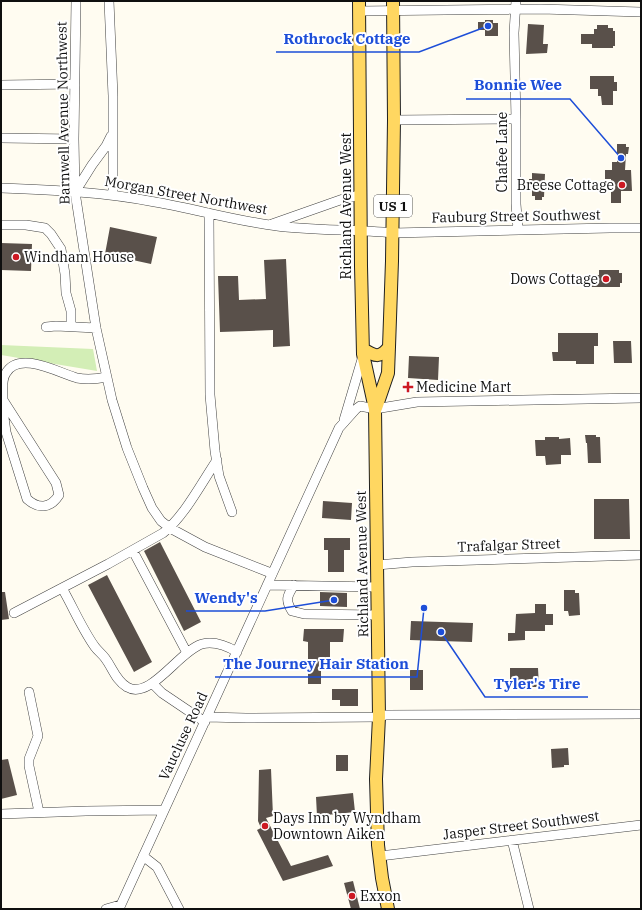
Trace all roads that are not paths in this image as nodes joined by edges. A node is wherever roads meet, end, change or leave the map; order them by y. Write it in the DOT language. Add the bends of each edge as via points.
graph roads {
  1 [pos="76,1"];
  2 [pos="109,1"];
  3 [pos="516,5"];
  4 [pos="359,6"];
  5 [pos="393,6"];
  6 [pos="641,12"];
  7 [pos="75,84"];
  8 [pos="1,85"];
  9 [pos="516,119"];
  10 [pos="394,120"];
  11 [pos="113,123"];
  12 [pos="1,138"];
  13 [pos="74,140"];
  14 [pos="1,188"];
  15 [pos="75,192"];
  16 [pos="113,195"];
  17 [pos="360,195"];
  18 [pos="209,213"];
  19 [pos="271,225"];
  20 [pos="1,226"];
  21 [pos="641,228"];
  22 [pos="360,230"];
  23 [pos="518,230"];
  24 [pos="393,233"];
  25 [pos="46,327"];
  26 [pos="73,327"];
  27 [pos="96,328"];
  28 [pos="389,347"];
  29 [pos="363,352"];
  30 [pos="107,377"];
  31 [pos="641,398"];
  32 [pos="2,400"];
  33 [pos="375,409"];
  34 [pos="343,422"];
  35 [pos="217,460"];
  36 [pos="232,512"];
  37 [pos="170,528"];
  38 [pos="132,551"];
  39 [pos="641,555"];
  40 [pos="377,565"];
  41 [pos="271,573"];
  42 [pos="267,584"];
  43 [pos="294,585"];
  44 [pos="377,587"];
  45 [pos="62,588"];
  46 [pos="14,613"];
  47 [pos="377,615"];
  48 [pos="237,652"];
  49 [pos="187,653"];
  50 [pos="153,684"];
  51 [pos="29,692"];
  52 [pos="641,714"];
  53 [pos="379,716"];
  54 [pos="206,720"];
  55 [pos="164,810"];
  56 [pos="39,812"];
  57 [pos="1,814"];
  58 [pos="641,825"];
  59 [pos="512,840"];
  60 [pos="143,856"];
  61 [pos="380,856"];
  62 [pos="119,907"];
  63 [pos="106,909"];
  64 [pos="179,909"];
  65 [pos="388,909"];
  66 [pos="529,909"];
  1 -- 7 [label="street, Barnwell Avenue Northwest"];
  2 -- 11 [label="street"];
  3 -- 5 [label="street" via="417,10"];
  3 -- 6 [label="street"];
  3 -- 9 [label="street, Chafee Lane"];
  4 -- 5 [label="street"];
  4 -- 17 [label="main road, Richland Avenue West / US 1"];
  5 -- 10 [label="main road, Richland Avenue West / US 1"];
  7 -- 8 [label="street"];
  7 -- 13 [label="street, Barnwell Avenue Northwest"];
  9 -- 10 [label="street"];
  9 -- 23 [label="street, Chafee Lane"];
  10 -- 24 [label="main road, Richland Avenue West / US 1"];
  11 -- 15 [label="street" via="106,146"];
  11 -- 16 [label="street"];
  12 -- 13 [label="street"];
  13 -- 15 [label="street, Barnwell Avenue Northwest"];
  14 -- 15 [label="street, Morgan Street Northwest"];
  15 -- 16 [label="street, Morgan Street Northwest"];
  15 -- 27 [label="street, Barnwell Avenue Northwest"];
  16 -- 18 [label="street, Morgan Street Northwest"];
  17 -- 19 [label="street, Morgan Street Northwest"];
  17 -- 22 [label="main road, Richland Avenue West / US 1"];
  18 -- 19 [label="street, Morgan Street Northwest"];
  18 -- 35 [label="street" via="210,395"];
  19 -- 22 [label="street, Fauburg Street Southwest"];
  20 -- 26 [label="street" via="26,225 45,228 51,234 61,249"];
  21 -- 23 [label="street, Fauburg Street Southwest"];
  22 -- 24 [label="street, Fauburg Street Southwest"];
  22 -- 29 [label="main road, Richland Avenue West / US 1"];
  23 -- 24 [label="street, Fauburg Street Southwest"];
  24 -- 28 [label="main road, Richland Avenue West / US 1"];
  25 -- 26 [label="street"];
  26 -- 27 [label="street"];
  27 -- 30 [label="street, Barnwell Avenue Northwest"];
  28 -- 29 [label="main road" via="385,353 377,356"];
  28 -- 33 [label="main road, Richland Avenue West / US 1" via="388,373"];
  29 -- 33 [label="main road, Richland Avenue West / US 1"];
  29 -- 34 [label="street"];
  30 -- 32 [label="street" via="82,379 34,364 17,364 10,367 3,379"];
  30 -- 37 [label="street, Barnwell Avenue Northwest" via="119,424 143,488 156,515"];
  31 -- 33 [label="street" via="417,402"];
  32 -- 32 [label="street" via="6,432 27,500 40,507 49,506 59,495 56,484"];
  33 -- 34 [label="street" via="360,406"];
  33 -- 40 [label="main road, Richland Avenue West / US 1"];
  34 -- 41 [label="street, Vaucluse Road"];
  35 -- 36 [label="street" via="219,476"];
  35 -- 37 [label="street"];
  37 -- 38 [label="street"];
  37 -- 41 [label="street, Barnwell Avenue Northwest" via="205,547"];
  38 -- 45 [label="street"];
  38 -- 49 [label="street"];
  39 -- 40 [label="street, Trafalgar Street"];
  40 -- 44 [label="main road, Richland Avenue West / US 1"];
  41 -- 42 [label="street, Vaucluse Road"];
  42 -- 43 [label="street"];
  42 -- 48 [label="street, Vaucluse Road"];
  43 -- 44 [label="street"];
  43 -- 47 [label="street" via="287,596 292,611 304,614"];
  44 -- 47 [label="main road, Richland Avenue West / US 1"];
  45 -- 46 [label="street"];
  45 -- 50 [label="street" via="95,647 105,657 120,682 128,688 142,689"];
  47 -- 53 [label="main road, Richland Avenue West / US 1"];
  48 -- 49 [label="street" via="227,646 208,643 201,644"];
  48 -- 54 [label="street, Vaucluse Road"];
  49 -- 50 [label="street"];
  50 -- 54 [label="street" via="162,693"];
  51 -- 56 [label="street" via="38,736 29,759 29,766"];
  52 -- 53 [label="street"];
  53 -- 54 [label="street"];
  53 -- 61 [label="main road, Richland Avenue West / US 1" via="376,779"];
  54 -- 55 [label="street, Vaucluse Road"];
  55 -- 56 [label="street"];
  55 -- 60 [label="street, Vaucluse Road"];
  56 -- 57 [label="street"];
  58 -- 59 [label="street, Jasper Street Southwest"];
  59 -- 61 [label="street, Jasper Street Southwest"];
  59 -- 66 [label="street"];
  60 -- 62 [label="street, Vaucluse Road"];
  60 -- 64 [label="street" via="157,867"];
  61 -- 65 [label="main road, Richland Avenue West / US 1"];
  62 -- 63 [label="street"];
}
